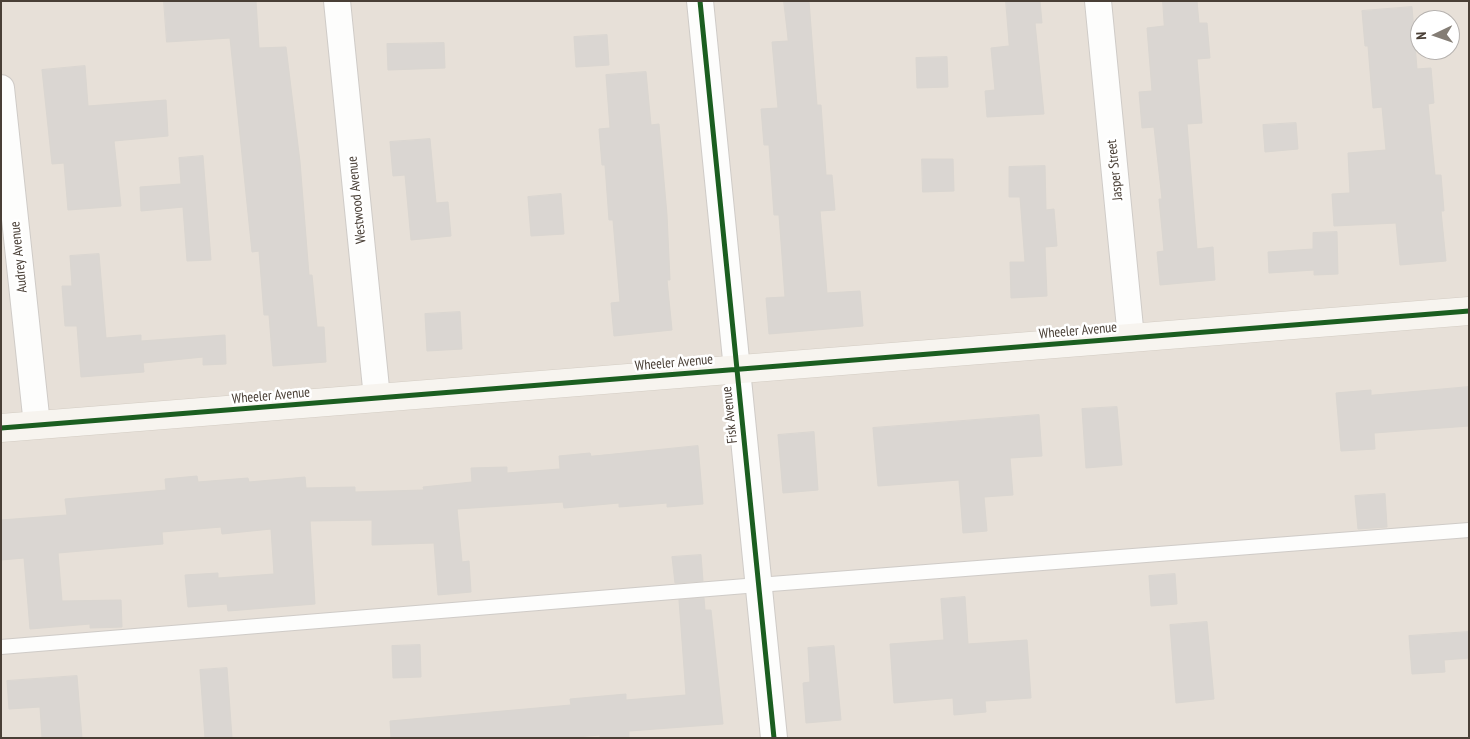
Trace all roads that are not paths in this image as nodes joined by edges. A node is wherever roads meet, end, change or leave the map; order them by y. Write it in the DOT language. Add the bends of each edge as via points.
graph roads {
  1 [pos="337,1"];
  2 [pos="700,1"];
  3 [pos="1098,1"];
  4 [pos="1,88"];
  5 [pos="1469,311"];
  6 [pos="1131,338"];
  7 [pos="737,370"];
  8 [pos="377,398"];
  9 [pos="38,425"];
  10 [pos="1,428"];
  11 [pos="1469,530"];
  12 [pos="758,584"];
  13 [pos="1,647"];
  14 [pos="774,738"];
  1 -- 8 [label="street, Westwood Avenue"];
  2 -- 7 [label="street, Fisk Avenue"];
  3 -- 6 [label="street, Jasper Street"];
  4 -- 9 [label="street, Audrey Avenue"];
  5 -- 6 [label="street, Wheeler Avenue"];
  6 -- 7 [label="street, Wheeler Avenue"];
  7 -- 8 [label="street, Wheeler Avenue"];
  7 -- 12 [label="street, Fisk Avenue"];
  8 -- 9 [label="street, Wheeler Avenue"];
  9 -- 10 [label="street, Wheeler Avenue"];
  11 -- 12 [label="lane"];
  12 -- 13 [label="lane"];
  12 -- 14 [label="street, Fisk Avenue"];
}
